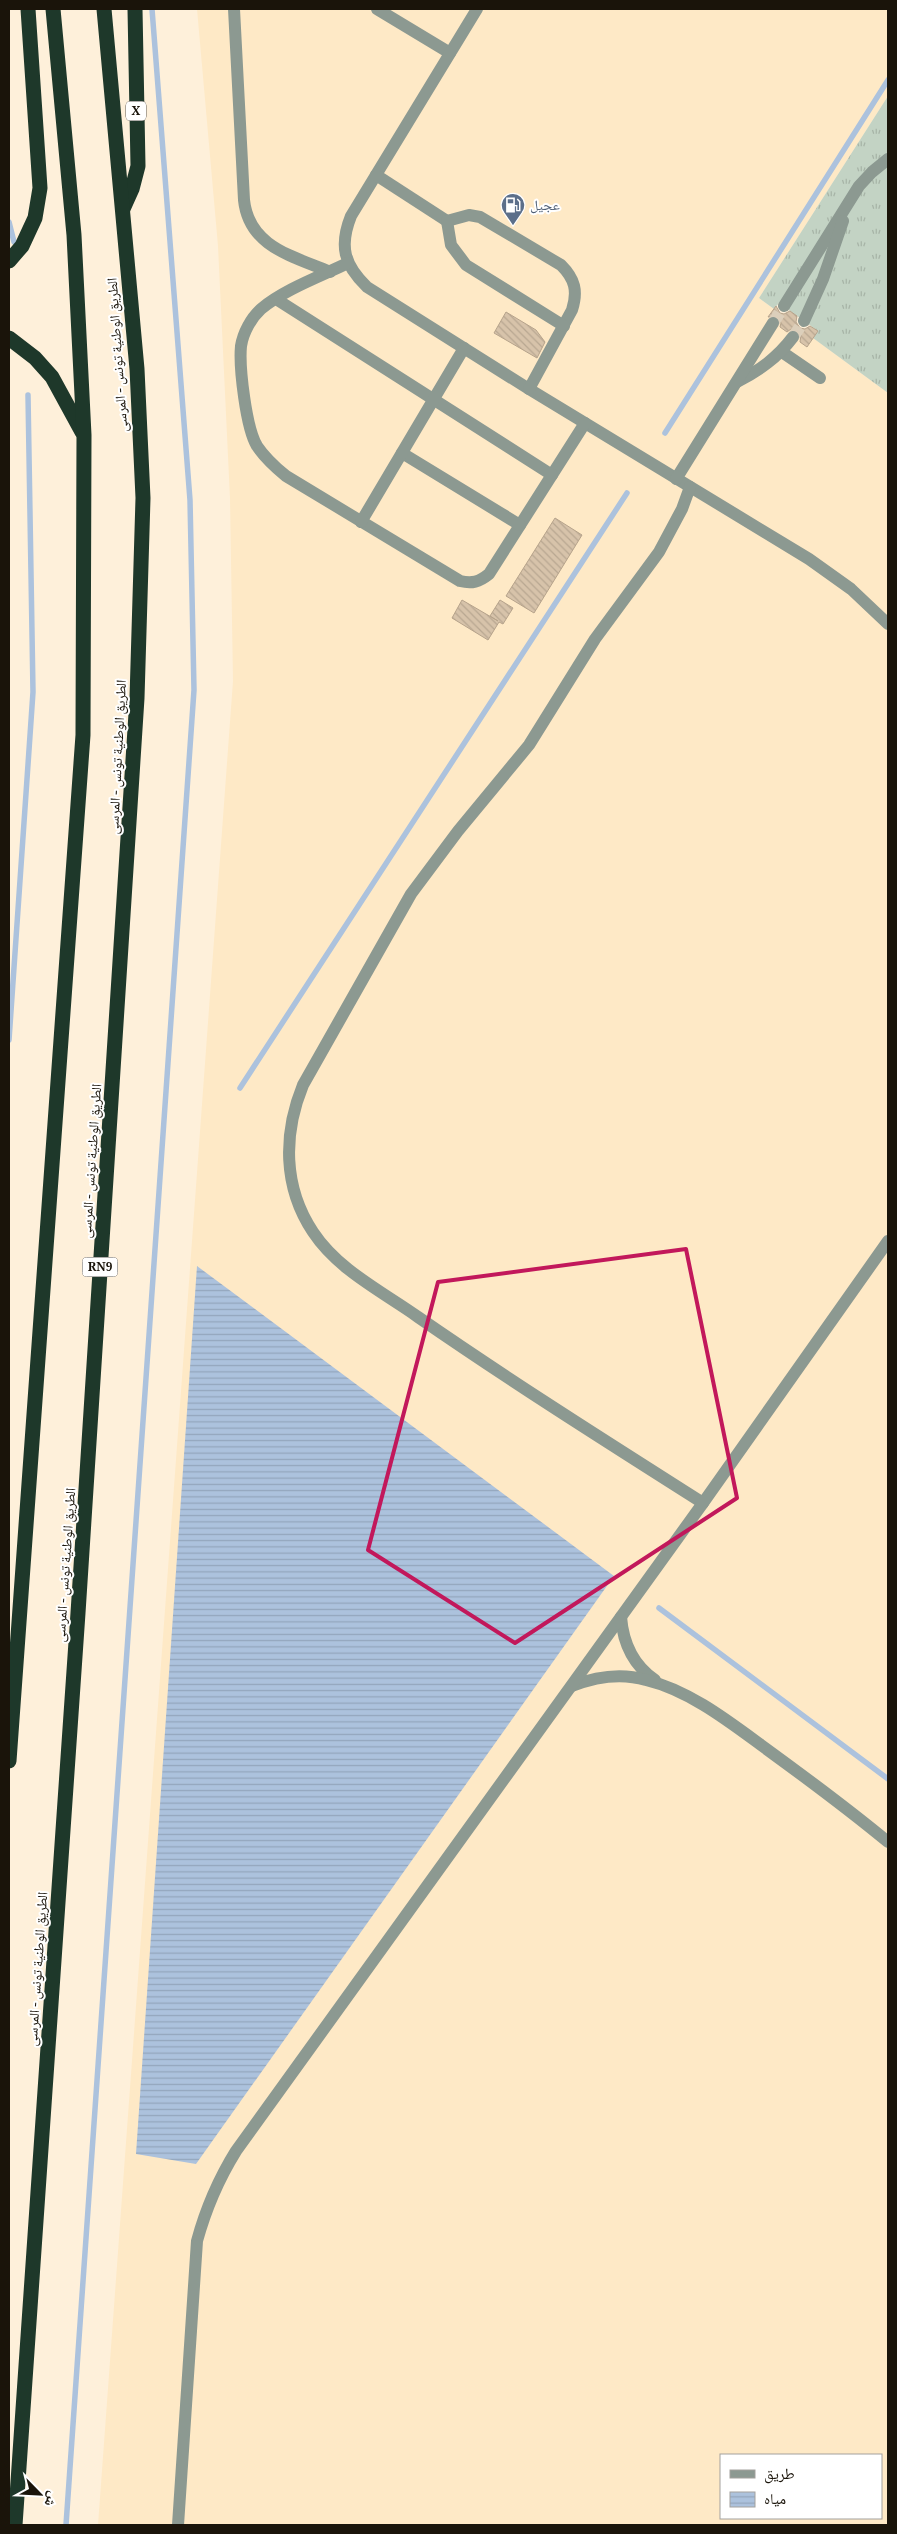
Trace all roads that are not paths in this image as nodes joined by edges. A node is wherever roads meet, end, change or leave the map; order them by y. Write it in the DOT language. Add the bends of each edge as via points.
graph roads {
  1 [pos="28,9"];
  2 [pos="54,9"];
  3 [pos="104,9"];
  4 [pos="135,9"];
  5 [pos="234,9"];
  6 [pos="378,9"];
  7 [pos="477,9"];
  8 [pos="395,13"];
  9 [pos="450,53"];
  10 [pos="888,159"];
  11 [pos="376,175"];
  12 [pos="850,201"];
  13 [pos="122,211"];
  14 [pos="447,221"];
  15 [pos="9,261"];
  16 [pos="348,263"];
  17 [pos="330,272"];
  18 [pos="276,299"];
  19 [pos="784,306"];
  20 [pos="804,321"];
  21 [pos="773,323"];
  22 [pos="564,326"];
  23 [pos="793,337"];
  24 [pos="9,338"];
  25 [pos="464,348"];
  26 [pos="782,352"];
  27 [pos="820,378"];
  28 [pos="737,382"];
  29 [pos="529,389"];
  30 [pos="434,400"];
  31 [pos="585,423"];
  32 [pos="84,434"];
  33 [pos="402,453"];
  34 [pos="552,475"];
  35 [pos="676,479"];
  36 [pos="690,487"];
  37 [pos="360,522"];
  38 [pos="520,525"];
  39 [pos="888,624"];
  40 [pos="888,1241"];
  41 [pos="703,1503"];
  42 [pos="621,1617"];
  43 [pos="661,1684"];
  44 [pos="572,1686"];
  45 [pos="9,1761"];
  46 [pos="888,1842"];
  47 [pos="15,2525"];
  48 [pos="178,2525"];
  1 -- 15 [label="highway" via="40,188 35,218 22,246"];
  2 -- 32 [label="highway" via="74,235"];
  3 -- 13 [label="highway, الطريق الوطنية تونس - المرسى / RN9"];
  4 -- 13 [label="highway, X" via="138,166"];
  5 -- 17 [label="lane" via="244,200 248,220 271,247"];
  6 -- 8 [label="lane"];
  7 -- 9 [label="lane"];
  8 -- 9 [label="lane"];
  9 -- 11 [label="lane"];
  10 -- 12 [label="lane" via="872,172"];
  11 -- 14 [label="lane"];
  11 -- 16 [label="lane" via="346,231 344,247"];
  12 -- 19 [label="lane"];
  12 -- 20 [label="lane" via="823,279"];
  13 -- 47 [label="highway, الطريق الوطنية تونس - المرسى / RN9" via="137,368 143,498 137,698"];
  14 -- 22 [label="lane" via="451,245 466,265"];
  14 -- 22 [label="lane" via="463,216 480,218 561,265 570,274 576,298"];
  16 -- 17 [label="lane"];
  16 -- 25 [label="lane" via="367,287"];
  17 -- 18 [label="lane"];
  18 -- 30 [label="lane"];
  18 -- 37 [label="lane" via="260,310 248,325 241,344 240,363 249,425 257,445 286,476"];
  21 -- 28 [label="lane"];
  22 -- 29 [label="lane"];
  23 -- 26 [label="lane"];
  24 -- 32 [label="highway" via="52,376"];
  25 -- 29 [label="lane"];
  25 -- 30 [label="lane"];
  26 -- 27 [label="lane"];
  26 -- 28 [label="lane"];
  28 -- 35 [label="lane"];
  29 -- 31 [label="lane"];
  30 -- 33 [label="lane"];
  30 -- 34 [label="lane"];
  31 -- 34 [label="lane"];
  31 -- 35 [label="lane"];
  32 -- 45 [label="highway" via="83,735"];
  33 -- 37 [label="lane"];
  33 -- 38 [label="lane"];
  34 -- 38 [label="lane"];
  35 -- 36 [label="lane"];
  36 -- 39 [label="lane" via="809,558 851,589"];
  36 -- 41 [label="lane" via="659,552 595,639 529,745 434,862 392,924 303,1085 293,1113 288,1163 296,1201 314,1233 338,1261 516,1385"];
  37 -- 38 [label="lane" via="460,582 470,583 489,574"];
  40 -- 41 [label="lane"];
  41 -- 42 [label="lane"];
  42 -- 43 [label="lane" via="622,1631 632,1657 640,1668"];
  42 -- 44 [label="lane"];
  43 -- 44 [label="lane" via="644,1679 609,1677"];
  43 -- 46 [label="lane" via="733,1725 835,1798"];
  44 -- 48 [label="lane" via="218,2179 205,2209 197,2241"];
}
